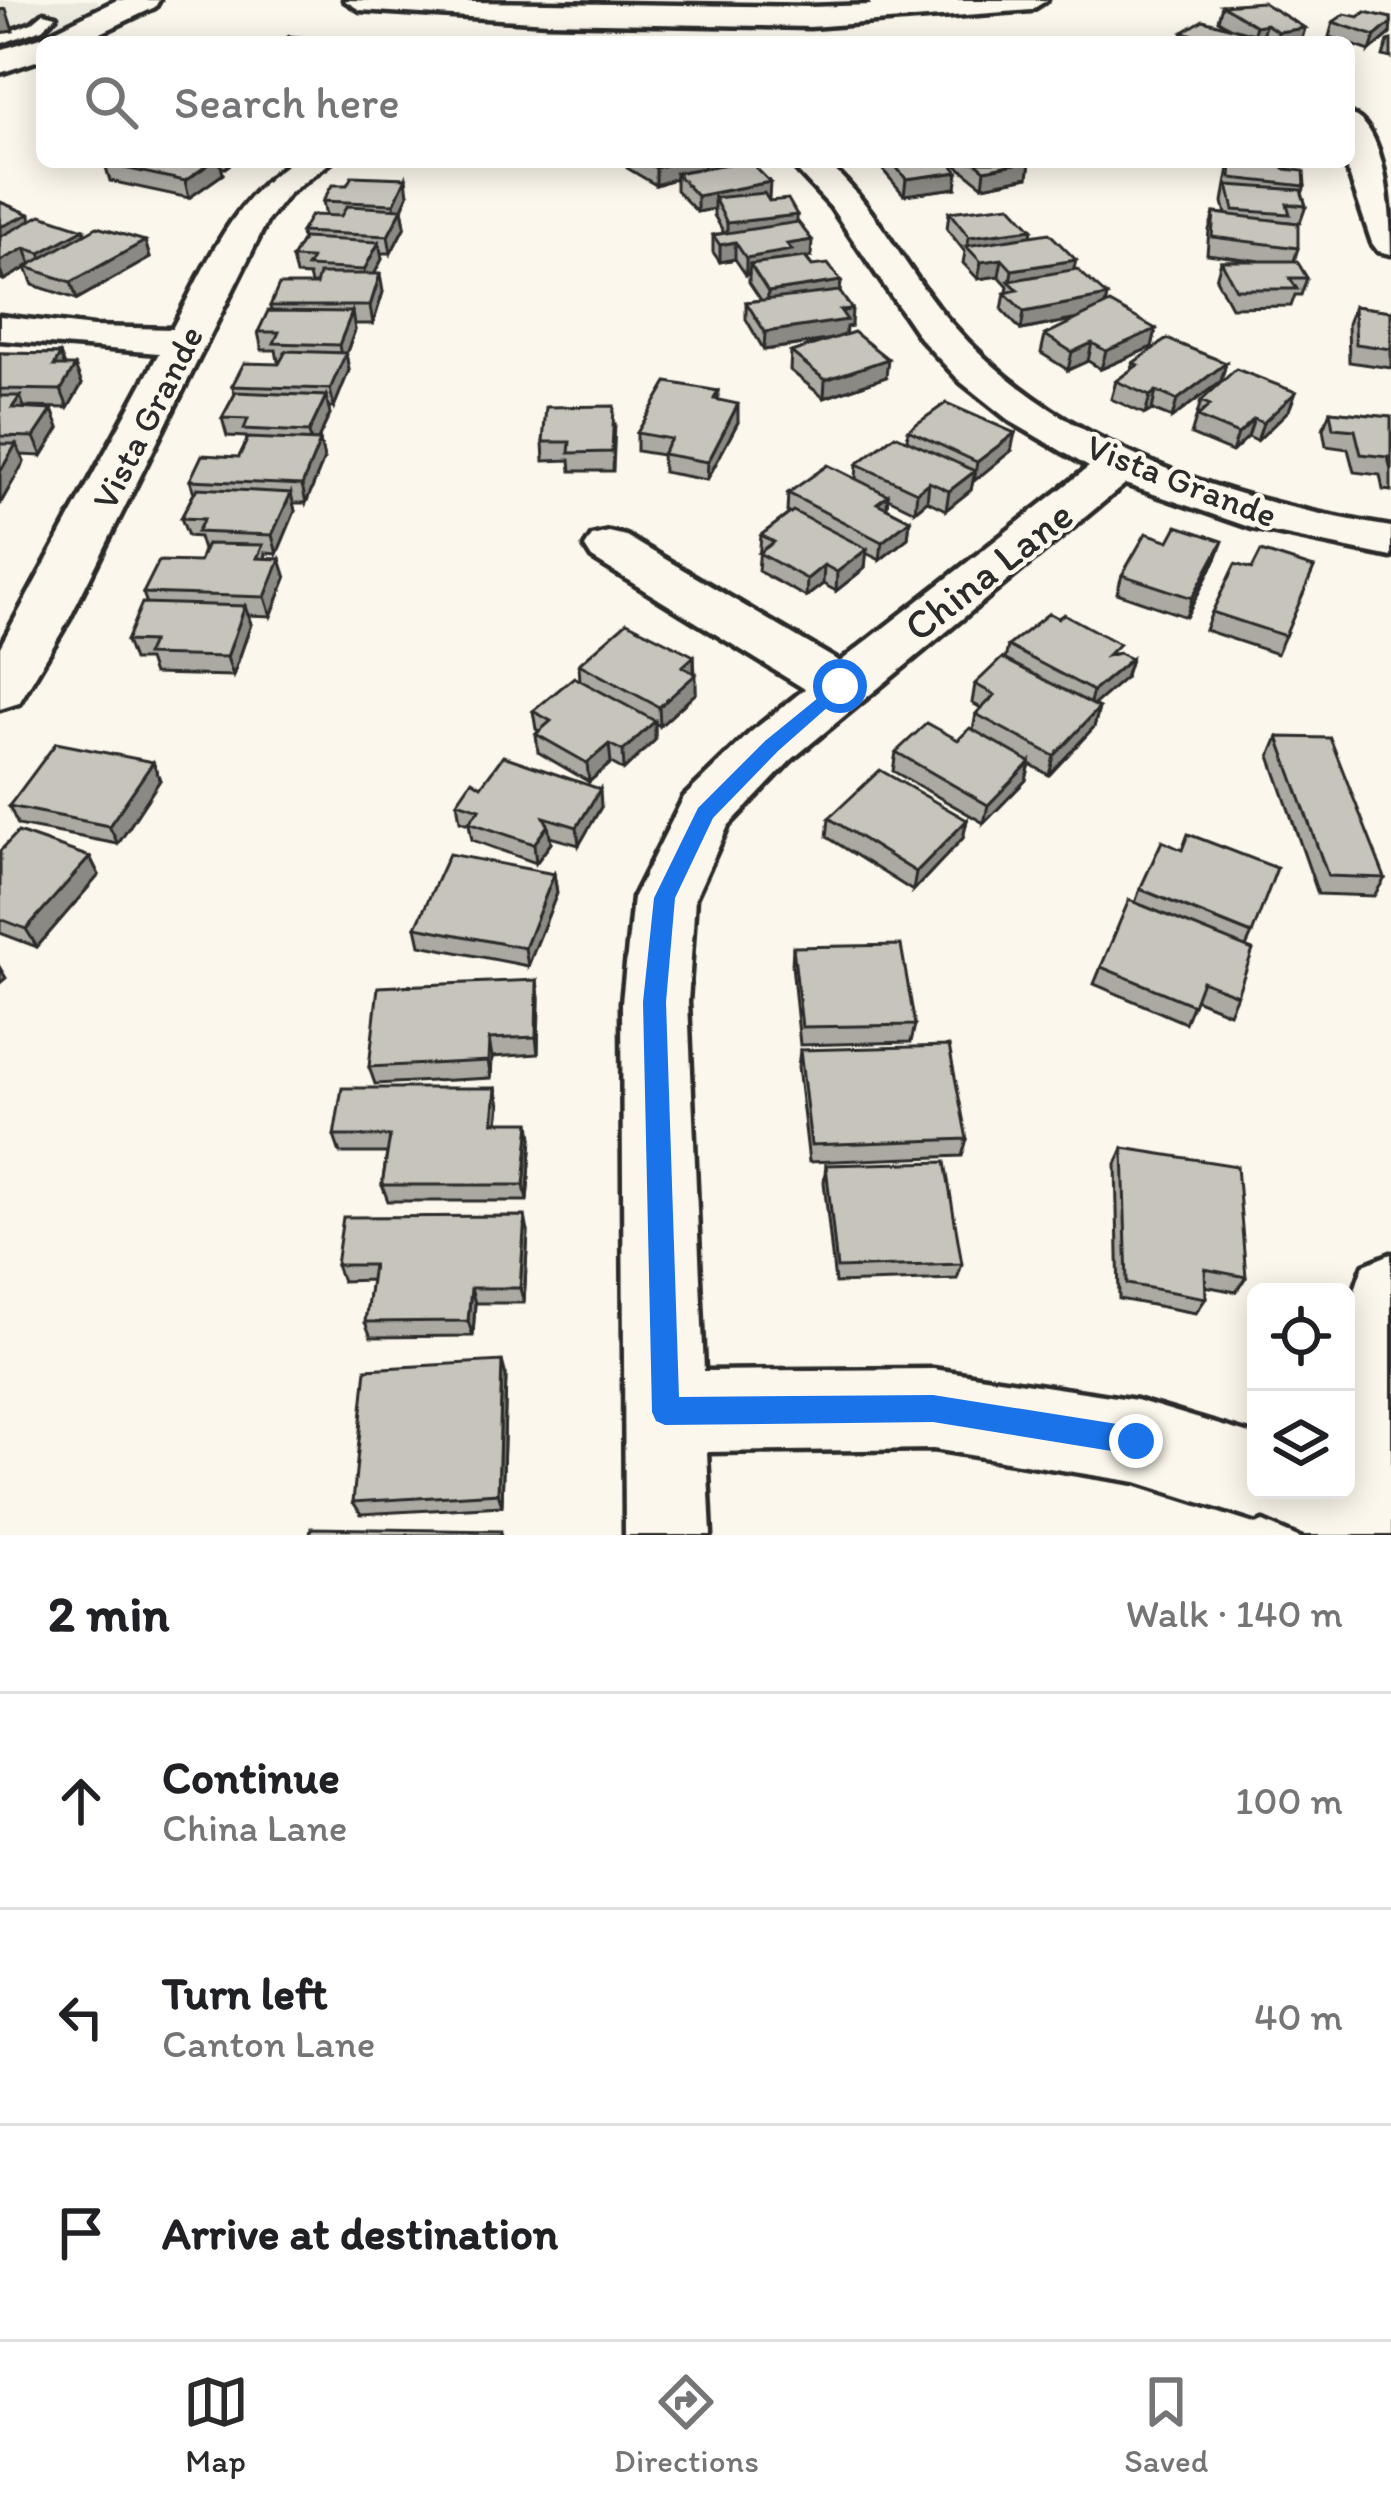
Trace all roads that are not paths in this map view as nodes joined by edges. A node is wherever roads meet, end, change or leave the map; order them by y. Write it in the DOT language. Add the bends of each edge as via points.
graph roads {
  1 [pos="360,0"];
  2 [pos="647,0"];
  3 [pos="1031,0"];
  4 [pos="929,3"];
  5 [pos="159,4"];
  6 [pos="49,35"];
  7 [pos="118,36"];
  8 [pos="0,40"];
  9 [pos="36,42"];
  10 [pos="0,62"];
  11 [pos="36,71"];
  12 [pos="0,83"];
  13 [pos="1355,133"];
  14 [pos="1378,167"];
  15 [pos="305,168"];
  16 [pos="813,168"];
  17 [pos="1391,243"];
  18 [pos="0,328"];
  19 [pos="185,342"];
  20 [pos="1120,464"];
  21 [pos="1391,542"];
  22 [pos="609,548"];
  23 [pos="840,686"];
  24 [pos="0,690"];
  25 [pos="1391,1292"];
  26 [pos="665,1412"];
  27 [pos="1247,1475"];
  28 [pos="1350,1509"];
  29 [pos="668,1535"];
  1 -- 4 [label="main road" via="726,16 895,14"];
  2 -- 4 [label="main road"];
  3 -- 4 [label="main road"];
  5 -- 6 [label="main road"];
  5 -- 7 [label="main road"];
  6 -- 8 [label="lane" via="37,26"];
  9 -- 10 [label="main road"];
  11 -- 12 [label="main road"];
  13 -- 14 [label="street"];
  14 -- 17 [label="street"];
  15 -- 19 [label="street, Vista Grande" via="250,218"];
  16 -- 20 [label="street, Vista Grande" via="975,373 1032,416"];
  18 -- 19 [label="street"];
  19 -- 24 [label="street, Vista Grande"];
  20 -- 21 [label="street, Vista Grande" via="1220,502"];
  20 -- 23 [label="street, China Lane"];
  22 -- 23 [label="street"];
  23 -- 26 [label="street, China Lane" via="705,813 664,898 655,1002"];
  25 -- 28 [label="street"];
  26 -- 27 [label="street" via="933,1408 1136,1441"];
  26 -- 29 [label="street, China Lane"];
}
